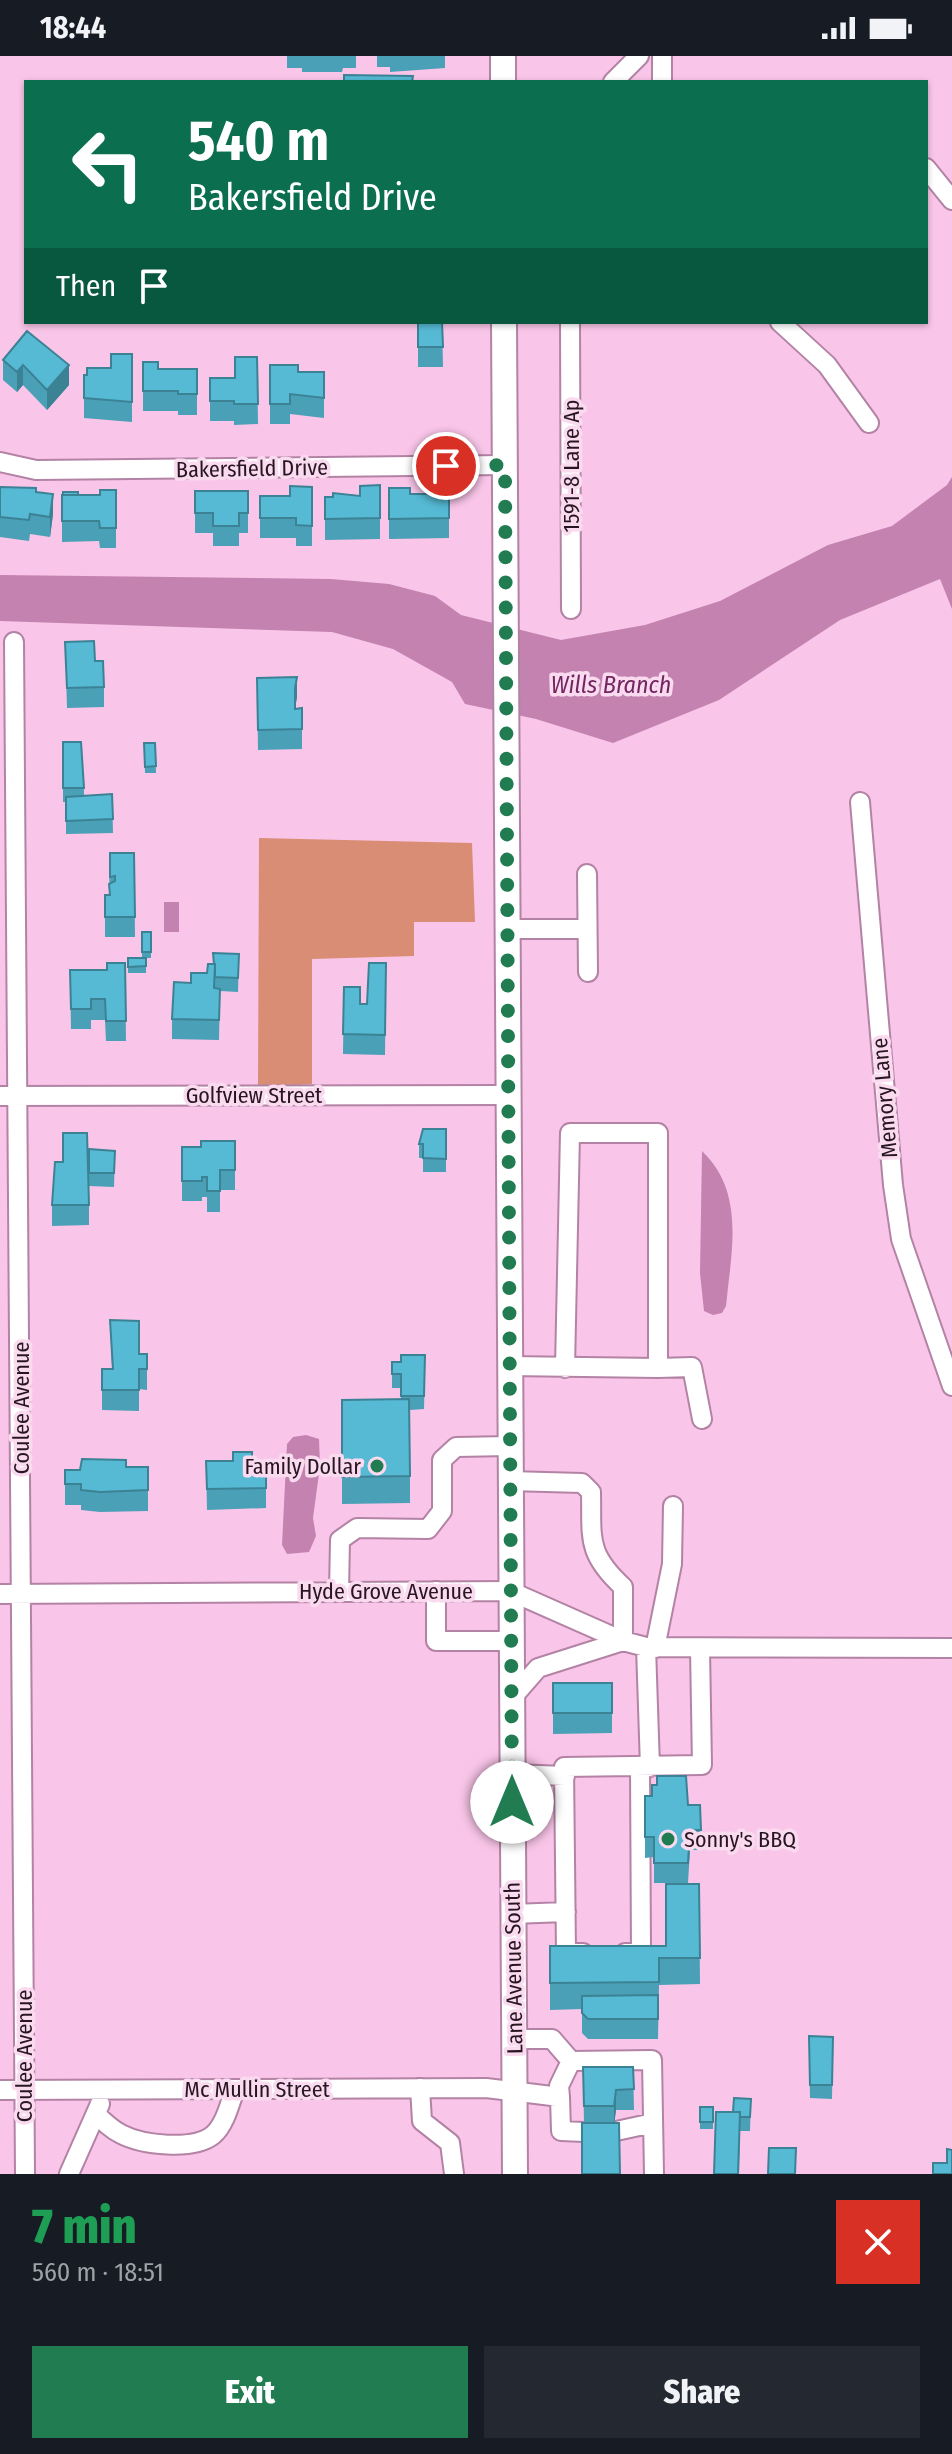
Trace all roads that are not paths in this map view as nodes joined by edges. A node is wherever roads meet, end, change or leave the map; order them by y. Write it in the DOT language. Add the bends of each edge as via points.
graph roads {
  1 [pos="503,56"];
  2 [pos="639,56"];
  3 [pos="662,56"];
  4 [pos="503,80"];
  5 [pos="615,80"];
  6 [pos="662,80"];
  7 [pos="928,170"];
  8 [pos="952,200"];
  9 [pos="504,324"];
  10 [pos="570,324"];
  11 [pos="782,324"];
  12 [pos="869,423"];
  13 [pos="0,462"];
  14 [pos="505,465"];
  15 [pos="571,609"];
  16 [pos="14,642"];
  17 [pos="860,802"];
  18 [pos="587,874"];
  19 [pos="507,929"];
  20 [pos="587,929"];
  21 [pos="588,972"];
  22 [pos="19,1095"];
  23 [pos="507,1095"];
  24 [pos="0,1096"];
  25 [pos="508,1366"];
  26 [pos="565,1368"];
  27 [pos="658,1368"];
  28 [pos="952,1386"];
  29 [pos="702,1419"];
  30 [pos="509,1446"];
  31 [pos="509,1481"];
  32 [pos="673,1506"];
  33 [pos="436,1591"];
  34 [pos="510,1591"];
  35 [pos="339,1592"];
  36 [pos="0,1594"];
  37 [pos="21,1594"];
  38 [pos="510,1641"];
  39 [pos="623,1641"];
  40 [pos="651,1648"];
  41 [pos="952,1648"];
  42 [pos="700,1649"];
  43 [pos="511,1699"];
  44 [pos="645,1767"];
  45 [pos="512,1774"];
  46 [pos="565,1776"];
  47 [pos="566,1912"];
  48 [pos="512,1914"];
  49 [pos="513,2039"];
  50 [pos="571,2061"];
  51 [pos="420,2088"];
  52 [pos="235,2089"];
  53 [pos="0,2090"];
  54 [pos="24,2090"];
  55 [pos="106,2090"];
  56 [pos="515,2092"];
  57 [pos="560,2097"];
  58 [pos="96,2114"];
  59 [pos="653,2123"];
  60 [pos="25,2174"];
  61 [pos="69,2174"];
  62 [pos="454,2174"];
  63 [pos="515,2174"];
  64 [pos="654,2174"];
  1 -- 4 [label="main road"];
  2 -- 5 [label="street"];
  3 -- 6 [label="street"];
  7 -- 8 [label="street"];
  9 -- 14 [label="main road, Lane Avenue South"];
  10 -- 15 [label="street, 1591-8 Lane Ap"];
  11 -- 12 [label="street" via="827,365"];
  13 -- 14 [label="street, Bakersfield Drive" via="36,470"];
  14 -- 19 [label="main road, Lane Avenue South"];
  16 -- 22 [label="street, Coulee Avenue"];
  17 -- 28 [label="street, Memory Lane" via="901,1239"];
  18 -- 20 [label="street"];
  19 -- 20 [label="street"];
  19 -- 23 [label="main road, Lane Avenue South"];
  20 -- 21 [label="street"];
  22 -- 23 [label="street, Golfview Street"];
  22 -- 24 [label="street, Golfview Street"];
  22 -- 37 [label="street, Coulee Avenue"];
  23 -- 25 [label="main road, Lane Avenue South"];
  25 -- 26 [label="street"];
  25 -- 30 [label="main road, Lane Avenue South"];
  26 -- 27 [label="street"];
  26 -- 27 [label="street" via="570,1133 658,1133"];
  27 -- 29 [label="street" via="692,1367"];
  30 -- 31 [label="main road, Lane Avenue South"];
  30 -- 35 [label="street" via="456,1447 442,1460 442,1511 428,1529 357,1528 340,1540"];
  31 -- 34 [label="main road, Lane Avenue South"];
  31 -- 39 [label="street" via="582,1483 591,1492 592,1544 600,1566 623,1587"];
  32 -- 40 [label="street" via="672,1564"];
  33 -- 34 [label="street, Hyde Grove Avenue"];
  33 -- 35 [label="street, Hyde Grove Avenue"];
  33 -- 38 [label="street" via="436,1641"];
  34 -- 38 [label="main road, Lane Avenue South"];
  34 -- 39 [label="street, Hyde Grove Avenue"];
  35 -- 37 [label="street, Hyde Grove Avenue"];
  36 -- 37 [label="street, Hyde Grove Avenue"];
  37 -- 54 [label="street, Coulee Avenue"];
  38 -- 43 [label="main road, Lane Avenue South"];
  39 -- 40 [label="street, Hyde Grove Avenue"];
  39 -- 43 [label="street" via="538,1668"];
  40 -- 42 [label="street, Hyde Grove Avenue"];
  40 -- 44 [label="street"];
  41 -- 42 [label="street, Hyde Grove Avenue"];
  42 -- 44 [label="street" via="702,1765"];
  43 -- 45 [label="main road, Lane Avenue South"];
  44 -- 46 [label="street" via="564,1767"];
  44 -- 47 [label="street" via="641,1953 566,1953"];
  45 -- 46 [label="street"];
  45 -- 48 [label="main road, Lane Avenue South"];
  46 -- 47 [label="street"];
  47 -- 48 [label="street"];
  48 -- 49 [label="main road, Lane Avenue South"];
  49 -- 50 [label="street" via="552,2039"];
  49 -- 56 [label="main road, Lane Avenue South"];
  50 -- 57 [label="street" via="559,2086"];
  50 -- 59 [label="street" via="652,2060"];
  51 -- 52 [label="street, Mc Mullin Street"];
  51 -- 56 [label="street, Mc Mullin Street"];
  51 -- 62 [label="street" via="422,2121 450,2143"];
  52 -- 55 [label="street, Mc Mullin Street"];
  52 -- 58 [label="street" via="213,2135 197,2141 175,2144 123,2136"];
  53 -- 54 [label="street, Mc Mullin Street"];
  54 -- 55 [label="street, Mc Mullin Street"];
  54 -- 60 [label="street, Coulee Avenue"];
  55 -- 58 [label="street"];
  56 -- 57 [label="street, Mc Mullin Street"];
  56 -- 63 [label="main road, Lane Avenue South"];
  57 -- 59 [label="street" via="561,2131 607,2133"];
  58 -- 61 [label="street"];
  59 -- 64 [label="street"];
}
